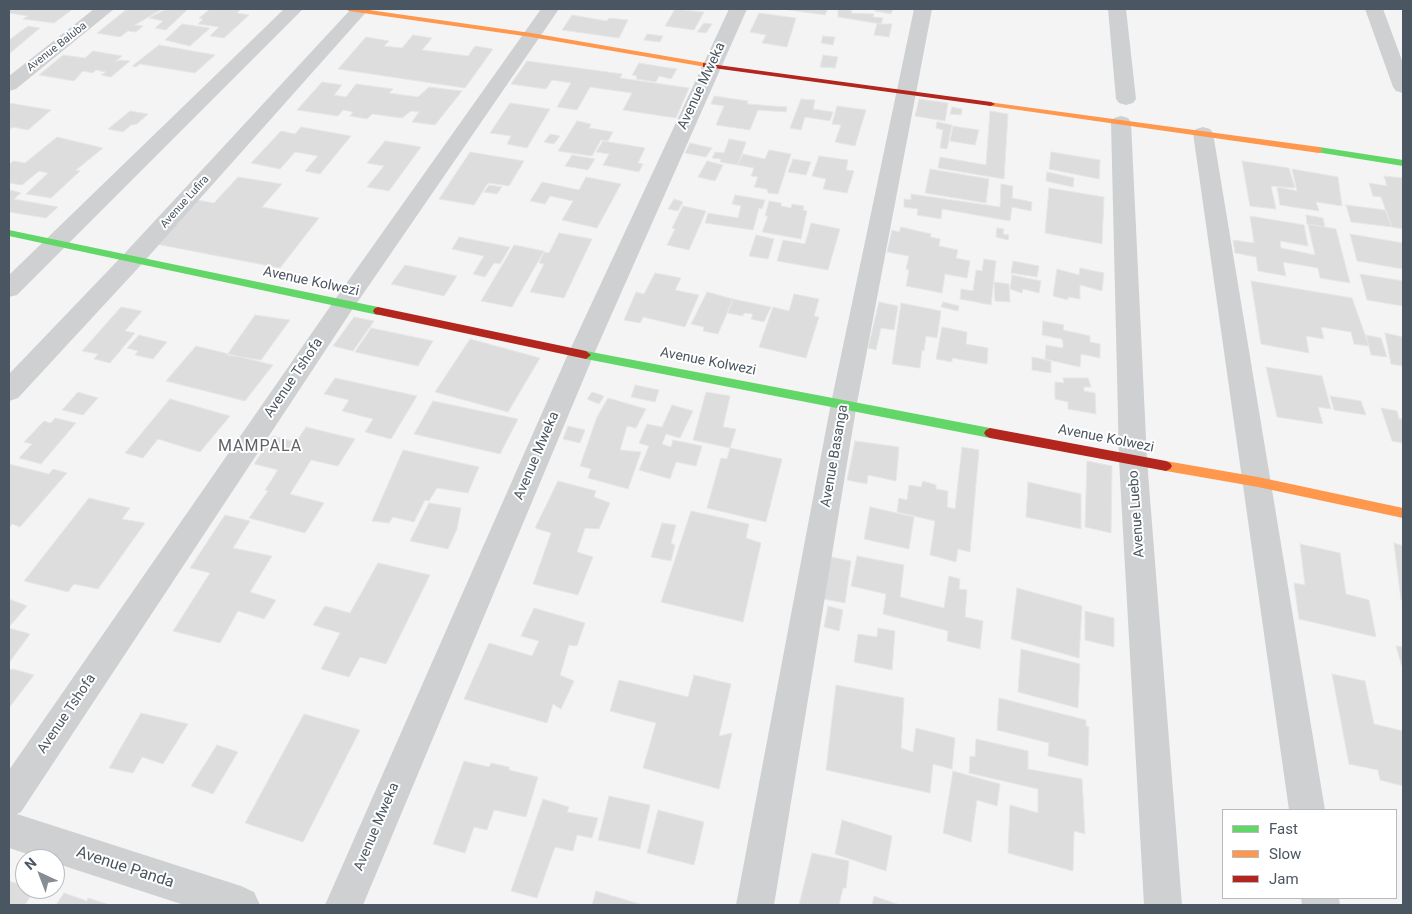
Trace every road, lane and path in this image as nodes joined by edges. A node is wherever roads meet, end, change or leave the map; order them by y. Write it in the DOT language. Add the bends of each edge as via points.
graph roads {
  1 [pos="105,9"];
  2 [pos="294,9"];
  3 [pos="550,9"];
  4 [pos="738,9"];
  5 [pos="923,9"];
  6 [pos="1118,9"];
  7 [pos="1374,9"];
  8 [pos="354,10"];
  9 [pos="531,35"];
  10 [pos="710,66"];
  11 [pos="9,85"];
  12 [pos="1403,87"];
  13 [pos="905,92"];
  14 [pos="1123,110"];
  15 [pos="1203,133"];
  16 [pos="1403,163"];
  17 [pos="9,233"];
  18 [pos="57,242"];
  19 [pos="132,260"];
  20 [pos="9,289"];
  21 [pos="344,304"];
  22 [pos="581,354"];
  23 [pos="9,391"];
  24 [pos="844,402"];
  25 [pos="1133,460"];
  26 [pos="1258,482"];
  27 [pos="1403,513"];
  28 [pos="9,800"];
  29 [pos="1307,809"];
  30 [pos="9,830"];
  31 [pos="242,905"];
  32 [pos="344,905"];
  33 [pos="755,905"];
  34 [pos="1163,905"];
  1 -- 11 [label="street, Avenue Baluba"];
  2 -- 18 [label="street"];
  3 -- 9 [label="street, Avenue Tshofa"];
  4 -- 10 [label="street, Avenue Mweka"];
  5 -- 13 [label="street, Avenue Basanga"];
  6 -- 14 [label="street, Avenue Luebo"];
  7 -- 12 [label="street"];
  8 -- 9 [label="street"];
  8 -- 19 [label="street, Avenue Lufira"];
  9 -- 10 [label="street"];
  9 -- 21 [label="street, Avenue Tshofa"];
  10 -- 13 [label="street"];
  10 -- 22 [label="street, Avenue Mweka"];
  13 -- 14 [label="street"];
  13 -- 24 [label="street, Avenue Basanga"];
  14 -- 15 [label="street"];
  14 -- 25 [label="street, Avenue Luebo"];
  15 -- 16 [label="street"];
  15 -- 26 [label="street"];
  17 -- 18 [label="street, Avenue Kolwezi"];
  18 -- 19 [label="street, Avenue Kolwezi"];
  18 -- 20 [label="street"];
  19 -- 21 [label="street, Avenue Kolwezi"];
  19 -- 23 [label="street, Avenue Lufira"];
  21 -- 22 [label="street, Avenue Kolwezi"];
  21 -- 28 [label="street, Avenue Tshofa"];
  22 -- 24 [label="street, Avenue Kolwezi"];
  22 -- 32 [label="street, Avenue Mweka"];
  24 -- 25 [label="street, Avenue Kolwezi"];
  24 -- 33 [label="street, Avenue Basanga"];
  25 -- 26 [label="street, Avenue Kolwezi"];
  25 -- 34 [label="street, Avenue Luebo"];
  26 -- 27 [label="street, Avenue Kolwezi"];
  26 -- 29 [label="street"];
  30 -- 31 [label="street, Avenue Panda"];
}
